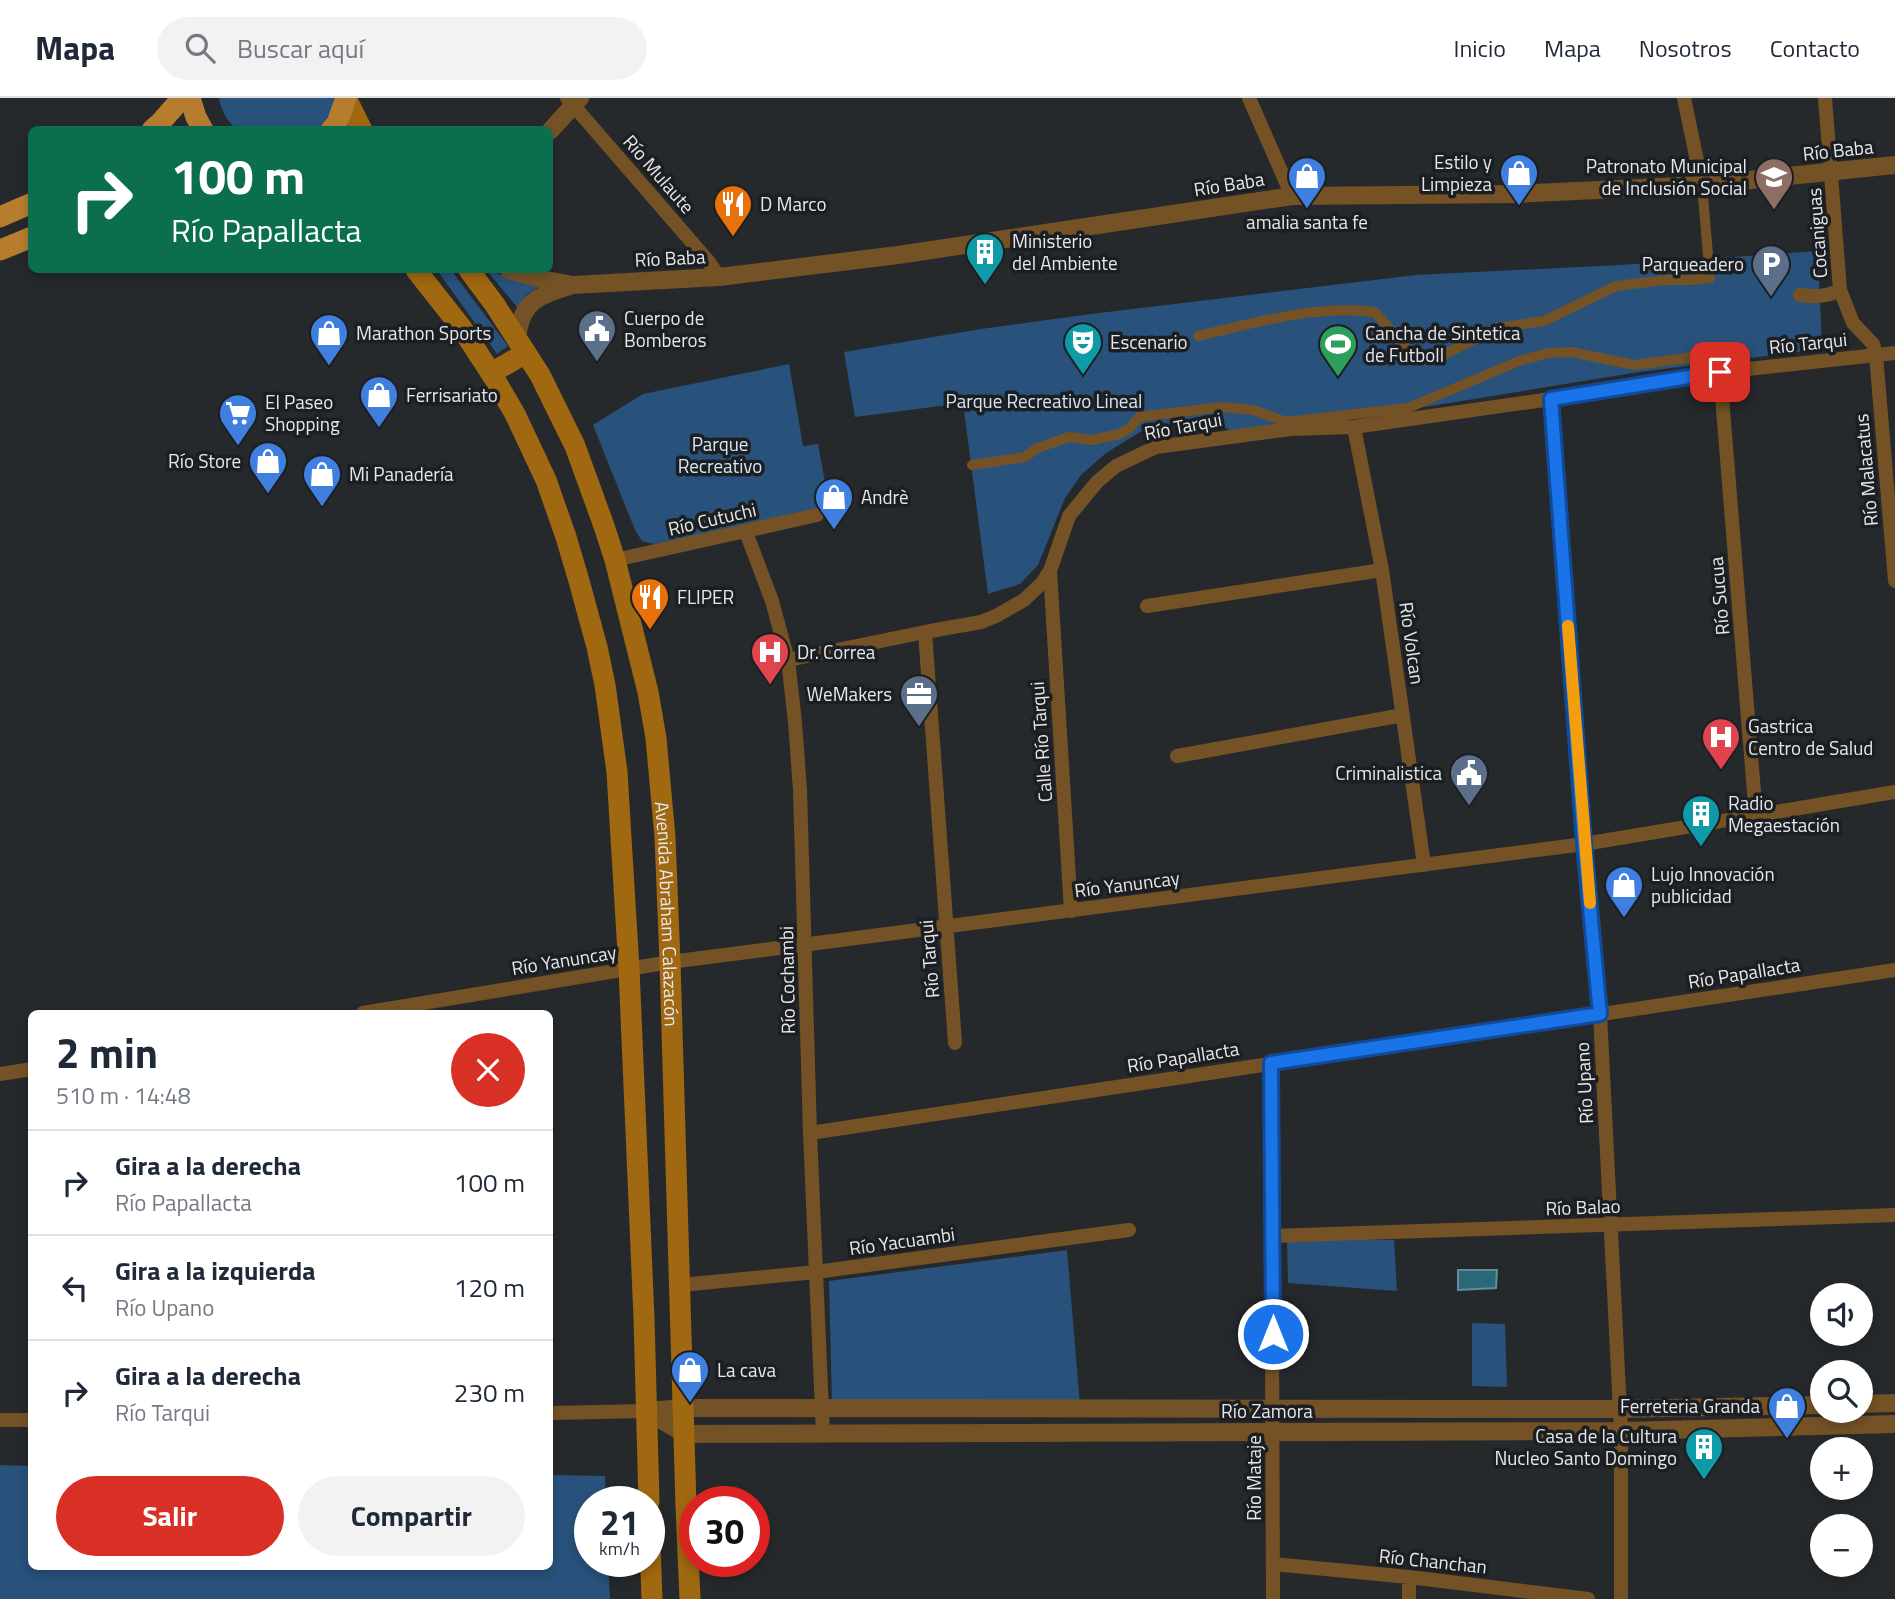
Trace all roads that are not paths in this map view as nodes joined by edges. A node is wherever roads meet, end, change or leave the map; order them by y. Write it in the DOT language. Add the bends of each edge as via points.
graph roads {
  1 [pos="182,98"];
  2 [pos="190,98"];
  3 [pos="346,98"];
  4 [pos="1249,98"];
  5 [pos="1684,98"];
  6 [pos="1825,98"];
  7 [pos="574,100"];
  8 [pos="156,126"];
  9 [pos="201,126"];
  10 [pos="334,126"];
  11 [pos="360,126"];
  12 [pos="553,127"];
  13 [pos="1895,165"];
  14 [pos="1832,171"];
  15 [pos="1702,185"];
  16 [pos="1292,196"];
  17 [pos="28,205"];
  18 [pos="0,217"];
  19 [pos="28,239"];
  20 [pos="0,250"];
  21 [pos="418,273"];
  22 [pos="471,273"];
  23 [pos="520,273"];
  24 [pos="719,277"];
  25 [pos="573,285"];
  26 [pos="1840,290"];
  27 [pos="1800,295"];
  28 [pos="1198,336"];
  29 [pos="522,346"];
  30 [pos="1895,353"];
  31 [pos="1718,354"];
  32 [pos="1876,355"];
  33 [pos="1720,372"];
  34 [pos="491,373"];
  35 [pos="1551,399"];
  36 [pos="1354,427"];
  37 [pos="972,466"];
  38 [pos="817,515"];
  39 [pos="746,532"];
  40 [pos="615,561"];
  41 [pos="1382,570"];
  42 [pos="1050,571"];
  43 [pos="1895,581"];
  44 [pos="1147,606"];
  45 [pos="925,632"];
  46 [pos="788,660"];
  47 [pos="1403,715"];
  48 [pos="1177,756"];
  49 [pos="1895,792"];
  50 [pos="1756,817"];
  51 [pos="1584,844"];
  52 [pos="1424,865"];
  53 [pos="1071,911"];
  54 [pos="945,927"];
  55 [pos="806,944"];
  56 [pos="670,962"];
  57 [pos="629,969"];
  58 [pos="1895,970"];
  59 [pos="381,1010"];
  60 [pos="1600,1014"];
  61 [pos="955,1043"];
  62 [pos="1271,1063"];
  63 [pos="28,1070"];
  64 [pos="0,1074"];
  65 [pos="810,1133"];
  66 [pos="1895,1214"];
  67 [pos="1610,1225"];
  68 [pos="1129,1230"];
  69 [pos="1272,1236"];
  70 [pos="816,1272"];
  71 [pos="681,1285"];
  72 [pos="1873,1404"];
  73 [pos="1895,1404"];
  74 [pos="1810,1405"];
  75 [pos="684,1408"];
  76 [pos="822,1409"];
  77 [pos="1620,1409"];
  78 [pos="1273,1410"];
  79 [pos="646,1411"];
  80 [pos="553,1413"];
  81 [pos="0,1420"];
  82 [pos="28,1420"];
  83 [pos="1895,1424"];
  84 [pos="1621,1431"];
  85 [pos="1273,1432"];
  86 [pos="685,1434"];
  87 [pos="823,1434"];
  88 [pos="648,1486"];
  89 [pos="1273,1564"];
  90 [pos="651,1577"];
  91 [pos="1409,1577"];
  92 [pos="1537,1596"];
  93 [pos="652,1599"];
  94 [pos="690,1599"];
  95 [pos="1273,1599"];
  96 [pos="1409,1599"];
  97 [pos="1588,1599"];
  98 [pos="1622,1599"];
  1 -- 8 [label="main road"];
  2 -- 9 [label="main road"];
  3 -- 10 [label="main road"];
  3 -- 11 [label="main road"];
  4 -- 16 [label="street"];
  5 -- 15 [label="street"];
  6 -- 14 [label="street, Cocaniguas"];
  7 -- 12 [label="street"];
  7 -- 24 [label="street, Río Mulaute"];
  13 -- 14 [label="street, Río Baba"];
  14 -- 15 [label="street, Río Baba"];
  14 -- 26 [label="street, Cocaniguas"];
  15 -- 16 [label="street, Río Baba" via="1516,194"];
  15 -- 28 [label="street" via="1710,278 1616,286 1544,321 1497,328 1433,360 1419,359 1375,312 1356,310 1286,317"];
  16 -- 24 [label="street, Río Baba"];
  17 -- 18 [label="main road"];
  19 -- 20 [label="main road"];
  21 -- 34 [label="main road, Avenida Abraham Calazacón"];
  22 -- 29 [label="main road, Avenida Abraham Calazacón"];
  23 -- 25 [label="street, Río Baba"];
  24 -- 25 [label="street, Río Baba"];
  25 -- 29 [label="street, Río Baba" via="536,298 528,306 520,323"];
  26 -- 27 [label="street" via="1828,296"];
  26 -- 32 [label="street, Cocaniguas" via="1853,323 1873,344"];
  29 -- 34 [label="main road"];
  29 -- 40 [label="main road, Avenida Abraham Calazacón" via="575,446"];
  30 -- 32 [label="street, Río Tarqui"];
  31 -- 37 [label="street" via="1634,365 1572,352 1548,353 1408,408 1286,422 1222,407 1139,417 1120,434 1092,440 1069,437 1025,457"];
  32 -- 33 [label="street, Río Tarqui"];
  32 -- 43 [label="street, Río Malacatus"];
  33 -- 35 [label="street, Río Tarqui"];
  33 -- 50 [label="street, Río Sucua"];
  34 -- 57 [label="main road, Avenida Abraham Calazacón" via="546,480 597,647 617,772"];
  35 -- 36 [label="street, Río Tarqui"];
  35 -- 51 [label="street, Río Upano"];
  36 -- 41 [label="street, Río Volcan"];
  36 -- 42 [label="street, Río Tarqui" via="1278,430 1156,447 1134,456 1097,482 1069,516"];
  38 -- 39 [label="street, Río Cutuchi"];
  39 -- 40 [label="street, Río Cutuchi"];
  39 -- 46 [label="street, Río Cochambi"];
  40 -- 56 [label="main road, Avenida Abraham Calazacón" via="656,738"];
  41 -- 44 [label="street"];
  41 -- 47 [label="street, Río Volcan"];
  42 -- 45 [label="street, Río Tarqui" via="1024,600 996,616"];
  42 -- 53 [label="street, Calle Río Tarqui"];
  45 -- 46 [label="street"];
  45 -- 54 [label="street, Río Tarqui"];
  46 -- 55 [label="street, Río Cochambi" via="800,790"];
  47 -- 48 [label="street"];
  47 -- 52 [label="street, Río Volcan"];
  49 -- 50 [label="street, Río Yanuncay"];
  50 -- 51 [label="street, Río Yanuncay"];
  51 -- 52 [label="street, Río Yanuncay"];
  51 -- 60 [label="street, Río Upano"];
  52 -- 53 [label="street, Río Yanuncay"];
  53 -- 54 [label="street, Río Yanuncay"];
  54 -- 55 [label="street, Río Yanuncay"];
  54 -- 61 [label="street, Río Tarqui"];
  55 -- 56 [label="street, Río Yanuncay"];
  55 -- 65 [label="street, Río Cochambi"];
  56 -- 57 [label="street, Río Yanuncay"];
  56 -- 71 [label="main road, Avenida Abraham Calazacón"];
  57 -- 59 [label="street, Río Yanuncay"];
  57 -- 79 [label="main road, Avenida Abraham Calazacón"];
  58 -- 60 [label="street, Río Papallacta"];
  60 -- 62 [label="street, Río Papallacta"];
  60 -- 67 [label="street, Río Upano"];
  62 -- 65 [label="street, Río Papallacta"];
  62 -- 69 [label="street, Río Mataje"];
  63 -- 64 [label="street"];
  65 -- 70 [label="street, Río Cochambi"];
  66 -- 67 [label="street, Río Balao"];
  67 -- 69 [label="street, Río Balao"];
  67 -- 77 [label="street, Río Upano"];
  68 -- 70 [label="street, Río Yacuambi"];
  69 -- 78 [label="street, Río Mataje"];
  70 -- 71 [label="street, Río Yacuambi"];
  70 -- 76 [label="street, Río Cochambi"];
  71 -- 75 [label="main road, Avenida Abraham Calazacón"];
  72 -- 73 [label="street"];
  74 -- 77 [label="street, Río Zamora"];
  75 -- 76 [label="street, Río Zamora"];
  75 -- 79 [label="street, Río Zamora"];
  75 -- 86 [label="main road, Avenida Abraham Calazacón"];
  76 -- 78 [label="street, Río Zamora"];
  76 -- 87 [label="street, Río Cochambi"];
  77 -- 78 [label="street, Río Zamora"];
  77 -- 84 [label="street, Río Upano"];
  78 -- 85 [label="street, Río Mataje"];
  79 -- 80 [label="street, Río Zamora"];
  79 -- 86 [label="street"];
  79 -- 88 [label="main road, Avenida Abraham Calazacón"];
  81 -- 82 [label="street"];
  83 -- 84 [label="street, Río Zamora"];
  84 -- 85 [label="street, Río Zamora"];
  84 -- 98 [label="street, Río Upano"];
  85 -- 87 [label="street, Río Zamora"];
  85 -- 89 [label="street, Río Mataje"];
  86 -- 87 [label="street, Río Zamora"];
  86 -- 94 [label="main road, Avenida Abraham Calazacón"];
  89 -- 91 [label="street, Río Chanchan"];
  89 -- 95 [label="street, Río Mataje"];
  90 -- 93 [label="main road"];
  91 -- 92 [label="street, Río Chanchan"];
  91 -- 96 [label="street"];
  92 -- 97 [label="street, Río Chanchan"];
}
